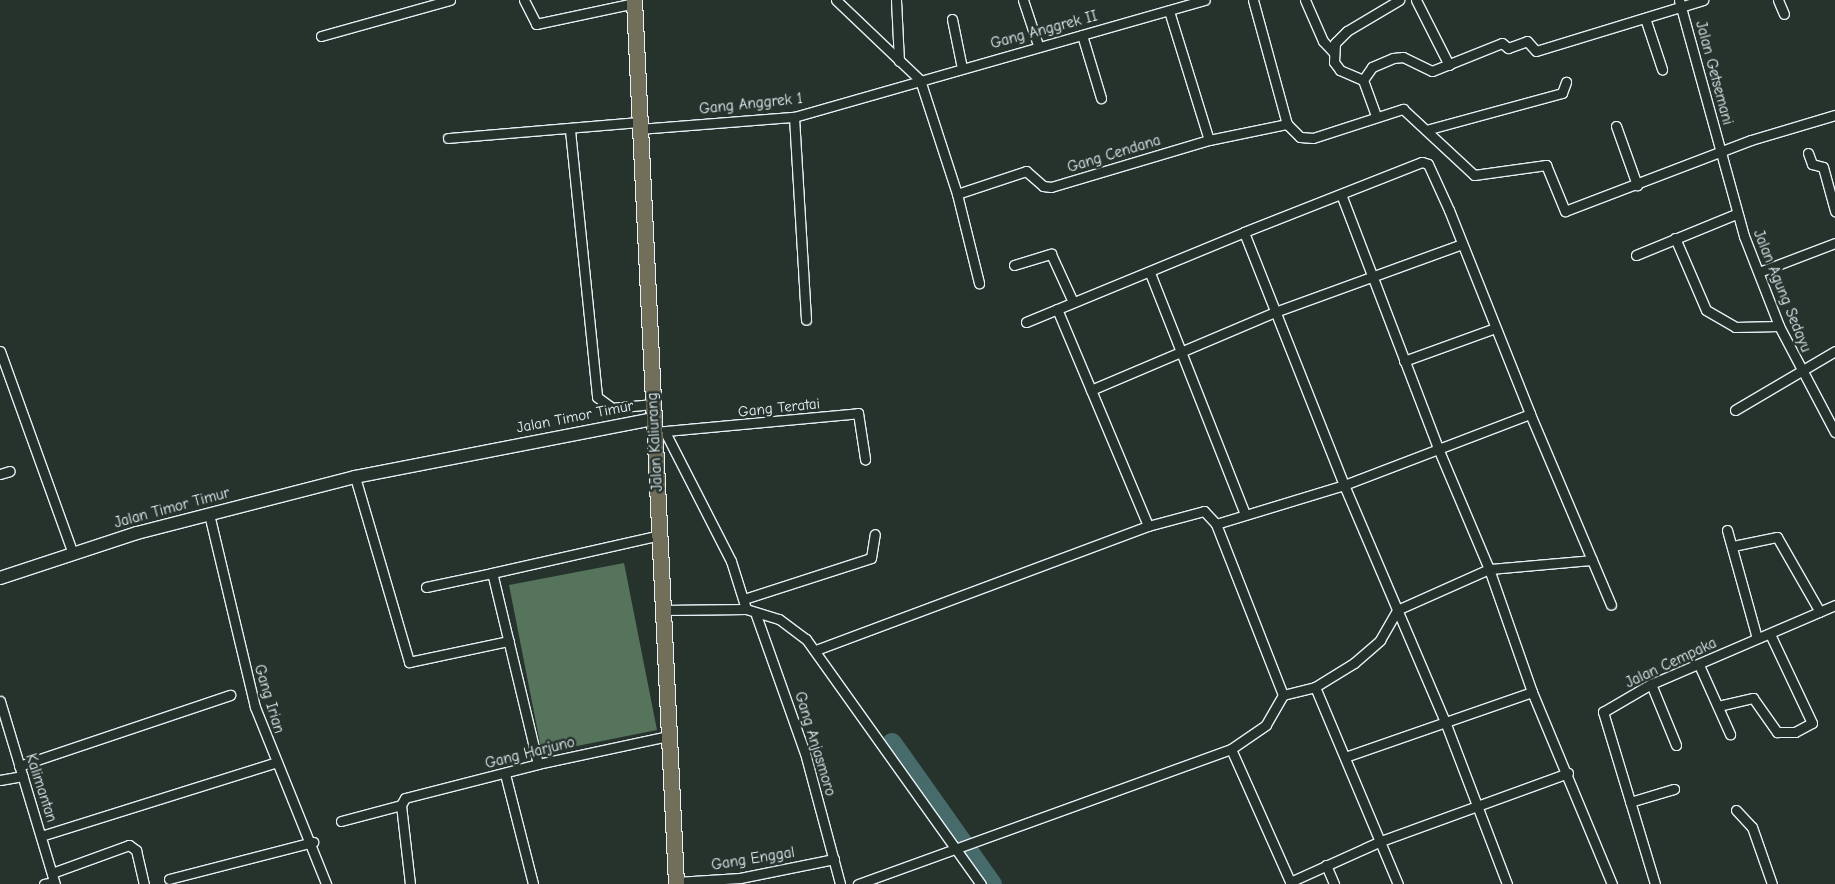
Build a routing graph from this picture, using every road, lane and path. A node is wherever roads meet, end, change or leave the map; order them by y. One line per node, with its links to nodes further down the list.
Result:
1 (450, 0): 21 (street)
2 (524, 0): 13 (street)
3 (836, 0): 24 (street)
4 (896, 0): 24 (street)
5 (1023, 0): 22 (street)
6 (1206, 0): 15 (street, Gang Anggrek II)
7 (1253, 0): 35 (street)
8 (1305, 0): 23 (street)
9 (1399, 0): 23 (street)
10 (1416, 0): 25 (street)
11 (1703, 0): 14 (street)
12 (1778, 0): 17 (street)
13 (634, 1): 36 (main road, Jalan Kaliurang)
14 (1681, 3): 19 (street); 42 (street, Jalan Getsemani)
15 (1180, 4): 16 (street, Gang Anggrek II)
16 (1168, 11): 20 (street, Gang Anggrek II); 41 (street)
17 (1784, 14)
18 (952, 19): 26 (street)
19 (1646, 21): 25 (street); 27 (street)
20 (1082, 35): 22 (street, Gang Anggrek II); 31 (street)
21 (321, 36)
22 (1038, 45): 26 (street, Gang Anggrek II)
23 (1334, 52): 29 (street)
24 (899, 60): 28 (street)
25 (1449, 65): 29 (street)
26 (962, 68): 28 (street, Gang Anggrek II)
27 (1662, 68)
28 (920, 80): 34 (street, Gang Anggrek 1); 45 (street)
29 (1363, 80): 33 (street)
30 (1566, 82): 39 (street)
31 (1101, 98)
32 (1835, 115): 42 (street)
33 (1376, 116): 35 (street); 39 (street)
34 (794, 117): 36 (street, Gang Anggrek 1); 62 (street)
35 (1286, 124): 41 (street, Gang Cendana)
36 (640, 125): 38 (street, Gang Anggrek 1); 75 (main road, Jalan Kaliurang)
37 (1616, 126): 44 (street)
38 (570, 130): 40 (street, Gang Anggrek 1); 75 (street)
39 (1426, 130): 44 (street)
40 (448, 138)
41 (1209, 140): 45 (street, Gang Cendana)
42 (1722, 153): 44 (street); 48 (street, Jalan Agung Sedayu)
43 (1808, 153): 47 (street)
44 (1637, 185)
45 (957, 194): 58 (street)
46 (1341, 194): 49 (street); 52 (street); 57 (street)
47 (1835, 211)
48 (1736, 214): 50 (street); 55 (street, Jalan Agung Sedayu)
49 (1244, 232): 56 (street); 61 (street)
50 (1675, 238): 53 (street); 64 (street)
51 (1835, 243): 55 (street)
52 (1462, 244): 57 (street); 65 (street)
53 (1636, 255)
54 (1014, 265): 59 (street)
55 (1759, 272): 64 (street, Jalan Agung Sedayu)
56 (1150, 273): 59 (street); 68 (street)
57 (1371, 276): 61 (street); 69 (street)
58 (978, 282)
59 (1072, 302): 60 (street)
60 (1057, 309): 63 (street); 72 (street)
61 (1275, 312): 68 (street); 82 (street)
62 (806, 320)
63 (1026, 322)
64 (1779, 326): 71 (street, Jalan Agung Sedayu)
65 (1495, 328): 69 (street); 74 (street)
66 (0, 351): 70 (street)
67 (1835, 351): 71 (street)
68 (1184, 353): 72 (street); 84 (street)
69 (1404, 362): 77 (street)
70 (3, 368): 91 (street)
71 (1801, 372): 73 (street); 76 (street, Jalan Agung Sedayu)
72 (1091, 390): 86 (street)
73 (1735, 410)
74 (1530, 414): 77 (street); 92 (street)
75 (657, 422): 78 (street, Gang Teratai); 81 (street, Jalan Timor Timur); 89 (main road, Jalan Kaliurang); 97 (street)
76 (1835, 432)
77 (1437, 446): 82 (street); 93 (street)
78 (865, 459)
79 (10, 471): 80 (street)
80 (0, 474)
81 (356, 477): 83 (street, Jalan Timor Timur); 106 (street)
82 (1344, 485): 84 (street); 101 (street)
83 (209, 514): 91 (street, Jalan Timor Timur); 122 (street, Gang Irian)
84 (1245, 514): 85 (street)
85 (1216, 524): 86 (street); 113 (street)
86 (1148, 526): 107 (street)
87 (1727, 530): 90 (street)
88 (875, 534): 97 (street)
89 (660, 535): 94 (street); 100 (main road, Jalan Kaliurang)
90 (1733, 546): 102 (street); 105 (street)
91 (73, 554): 95 (street, Jalan Timor Timur)
92 (1592, 560): 93 (street); 98 (street)
93 (1489, 569): 101 (street); 111 (street)
94 (492, 573): 96 (street); 106 (street)
95 (0, 578)
96 (426, 587)
97 (745, 604): 100 (street); 103 (street)
98 (1612, 605)
99 (1835, 606): 102 (street, Jalan Cempaka)
100 (663, 610): 118 (main road, Jalan Kaliurang)
101 (1397, 610): 110 (street); 116 (street)
102 (1820, 612): 104 (street, Jalan Cempaka)
103 (756, 615): 107 (street); 139 (street, Gang Anjasmoro)
104 (1770, 634): 105 (street, Jalan Cempaka); 115 (street)
105 (1757, 638): 108 (street, Jalan Cempaka)
106 (509, 641): 123 (street)
107 (816, 650): 138 (street)
108 (1700, 665): 109 (street, Jalan Cempaka); 115 (street)
109 (1651, 684): 119 (street); 130 (street, Jalan Cempaka)
110 (1315, 687): 113 (street); 121 (street)
111 (1532, 692): 116 (street); 125 (street)
112 (230, 695): 124 (street)
113 (1283, 695): 120 (street)
114 (0, 701): 124 (street, Kalimantan)
115 (1718, 706): 117 (street)
116 (1444, 719): 121 (street); 132 (street)
117 (1730, 734)
118 (669, 736): 123 (street, Gang Harjuno); 143 (main road, Jalan Kaliurang)
119 (1676, 745)
120 (1230, 749): 138 (street); 144 (street)
121 (1346, 756): 136 (street)
122 (278, 762): 135 (street); 137 (street, Gang Irian)
123 (538, 764): 126 (street, Gang Harjuno)
124 (19, 766): 127 (street, Kalimantan)
125 (1568, 773): 132 (street); 156 (street)
126 (505, 774): 131 (street, Gang Harjuno); 149 (street)
127 (23, 776): 128 (street); 135 (street, Kalimantan)
128 (0, 780)
129 (1674, 788): 130 (street)
130 (1630, 802): 157 (street, Jalan Cempaka)
131 (401, 804): 134 (street, Gang Harjuno); 148 (street)
132 (1478, 807): 136 (street); 155 (street)
133 (1736, 810): 158 (street)
134 (341, 821)
135 (41, 836): 142 (street, Kalimantan)
136 (1381, 841): 140 (street); 154 (street)
137 (313, 842): 141 (street); 147 (street, Gang Irian)
138 (958, 848): 151 (street); 152 (street)
139 (834, 859): 143 (street, Gang Enggal); 150 (street, Gang Anjasmoro)
140 (1326, 865): 144 (street); 153 (street)
141 (169, 879)
142 (54, 880): 145 (street); 146 (street)
143 (676, 883)
144 (1290, 883)
145 (44, 884)
146 (144, 884)
147 (326, 884)
148 (410, 884)
149 (533, 884)
150 (840, 884)
151 (858, 884)
152 (981, 884)
153 (1334, 884)
154 (1398, 884)
155 (1507, 884)
156 (1612, 884)
157 (1656, 884)
158 (1772, 884)

